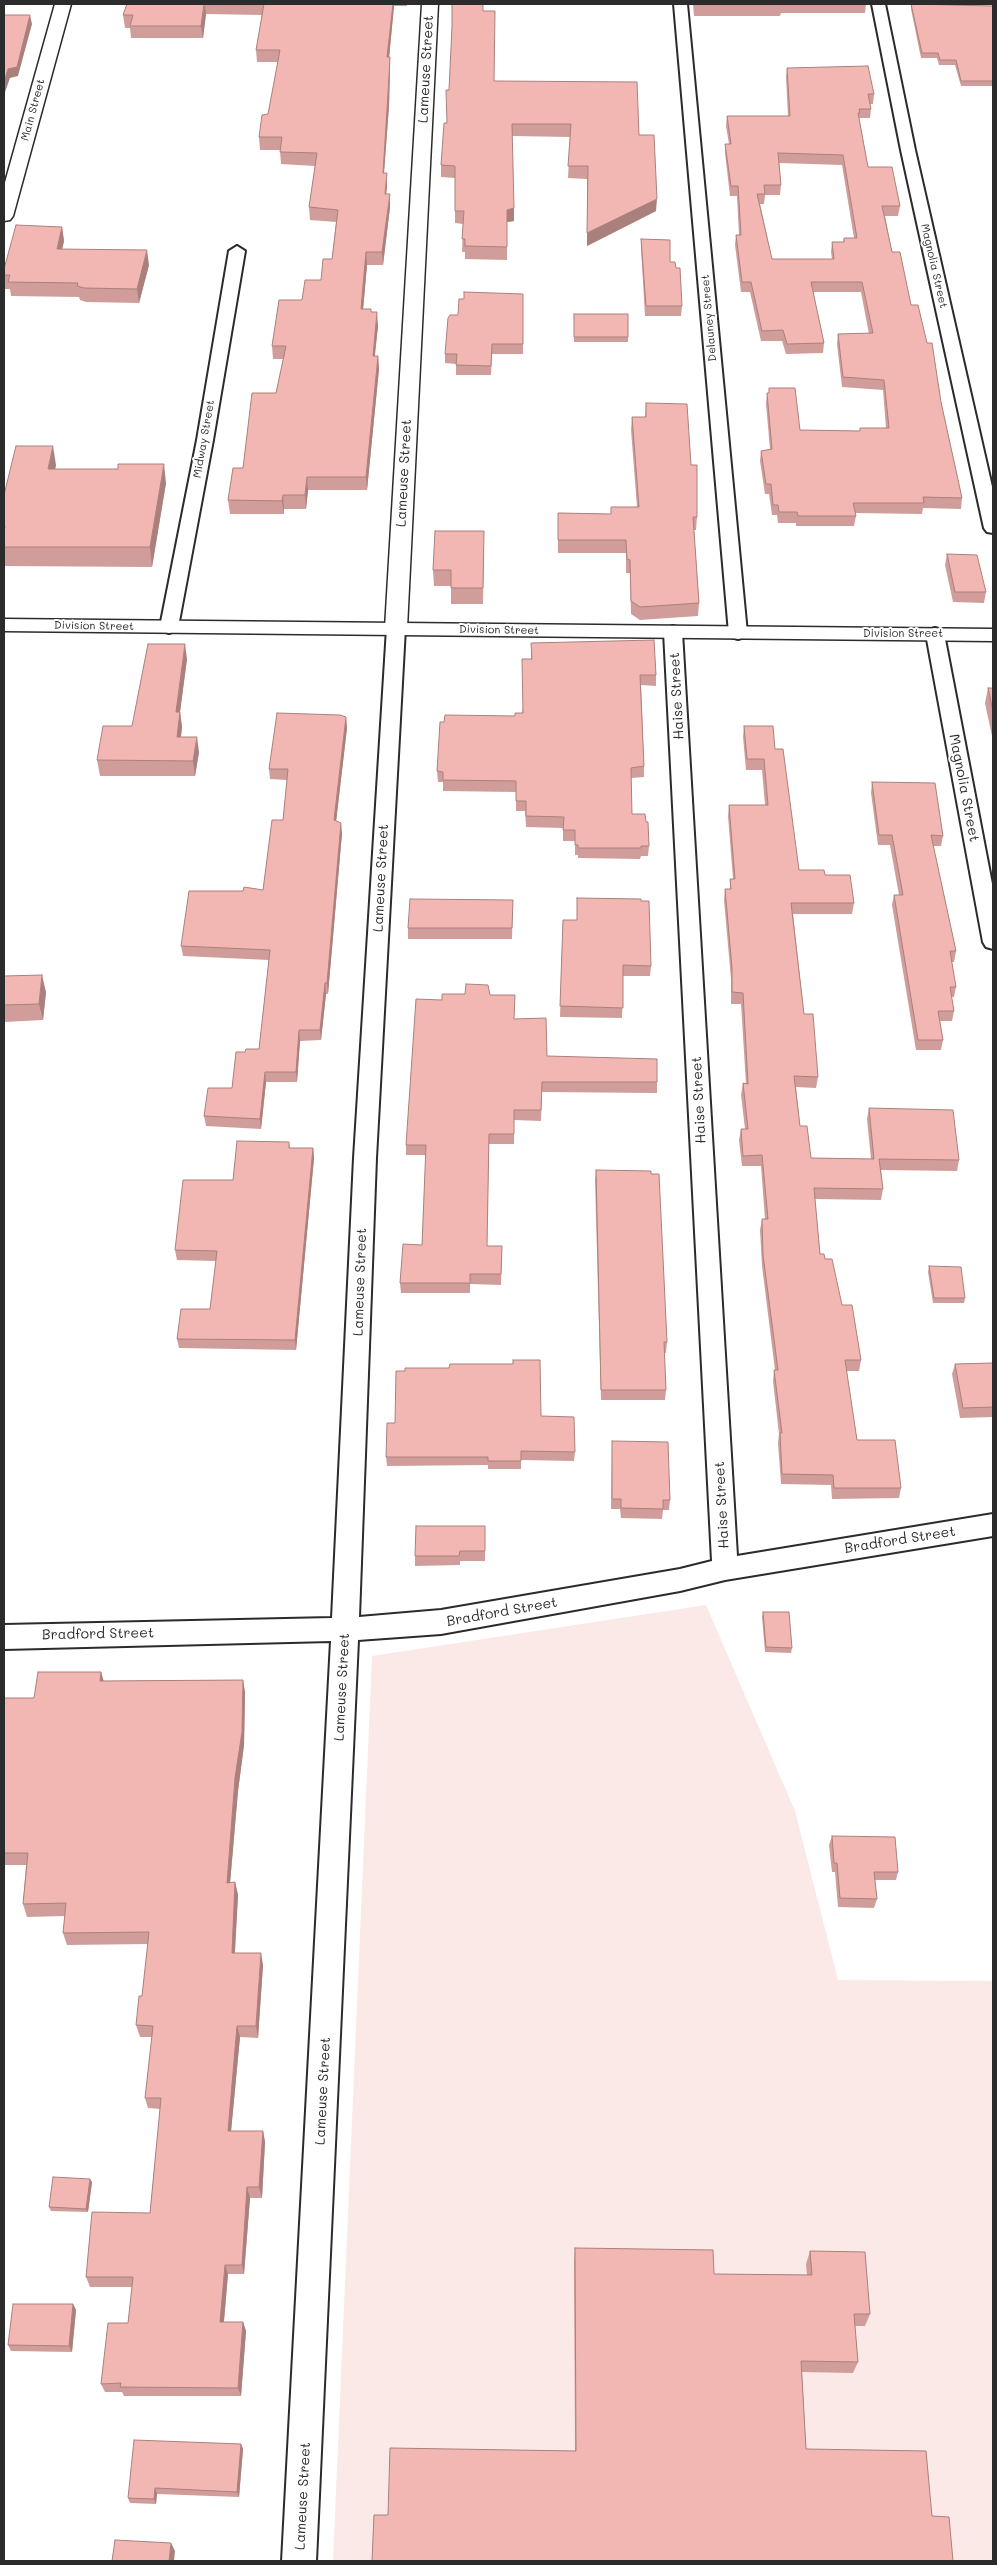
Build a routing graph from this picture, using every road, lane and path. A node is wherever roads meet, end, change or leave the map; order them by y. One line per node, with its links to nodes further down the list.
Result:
1 (63, 4): 5 (street, Main Street)
2 (430, 4): 10 (street, Lameuse Street)
3 (680, 4): 12 (street, Delauney Street)
4 (878, 4): 7 (street, Magnolia Street)
5 (4, 216)
6 (238, 251): 9 (street, Midway Street)
7 (993, 528)
8 (4, 626): 9 (street, Division Street)
9 (168, 627): 10 (street, Division Street)
10 (396, 628): 11 (street, Division Street); 18 (street, Lameuse Street)
11 (673, 632): 12 (street, Division Street); 17 (street, Haise Street)
12 (738, 633): 13 (street, Division Street)
13 (935, 634): 14 (street, Division Street); 15 (street, Magnolia Street)
14 (993, 635)
15 (993, 942)
16 (993, 1525): 17 (street, Bradford Street)
17 (725, 1569): 18 (street, Bradford Street)
18 (345, 1628): 19 (street, Bradford Street); 20 (street, Lameuse Street)
19 (4, 1637)
20 (300, 2561)

